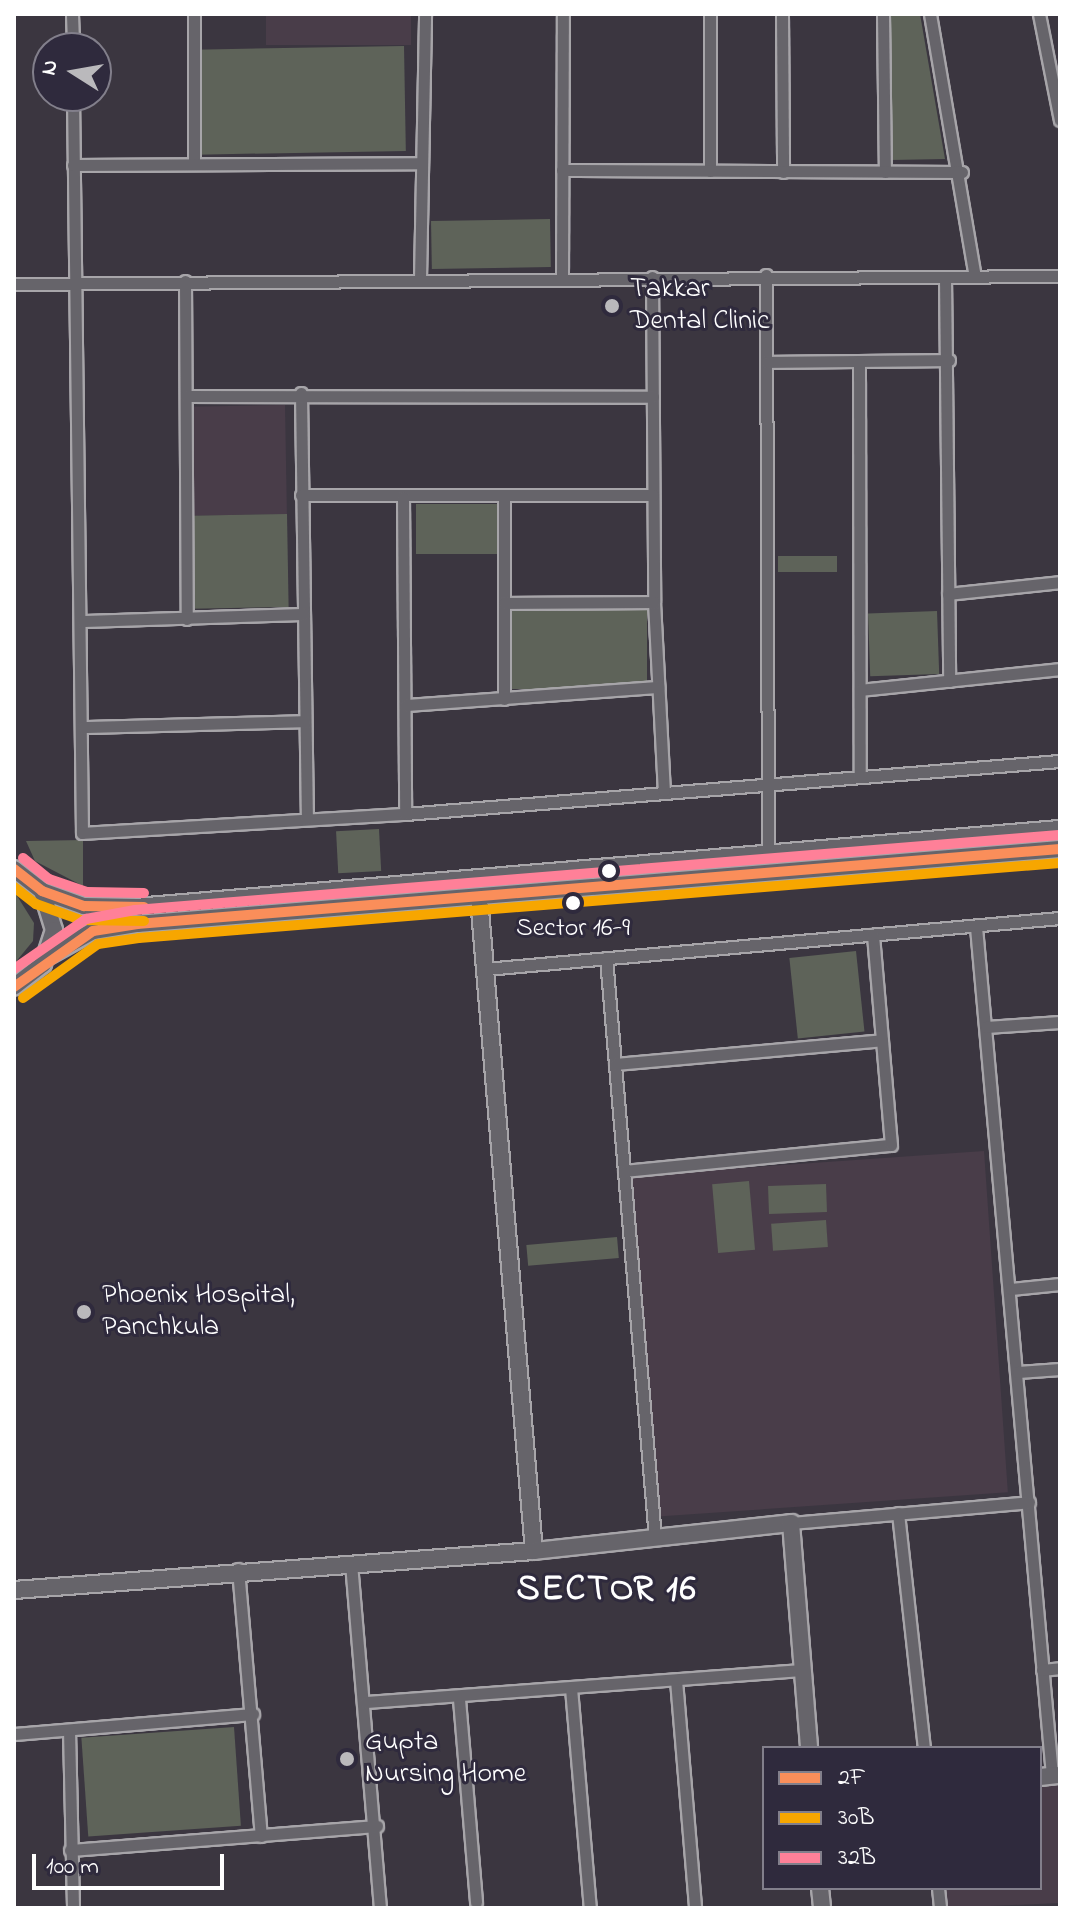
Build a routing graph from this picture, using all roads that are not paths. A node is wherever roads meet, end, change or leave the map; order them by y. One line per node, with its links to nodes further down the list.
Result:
1 (194, 14): 11 (street)
2 (425, 14): 12 (street)
3 (563, 14): 14 (street)
4 (710, 14): 15 (street)
5 (782, 14): 16 (street)
6 (883, 14): 17 (street)
7 (930, 14): 18 (street)
8 (1039, 14): 10 (street)
9 (73, 112): 13 (street)
10 (1060, 120)
11 (194, 161): 12 (street); 13 (street)
12 (419, 163): 25 (street)
13 (73, 165): 27 (street)
14 (562, 170): 15 (street); 22 (street)
15 (710, 171): 16 (street)
16 (783, 172): 17 (street)
17 (885, 172): 18 (street)
18 (962, 172): 20 (street)
19 (766, 275): 23 (street); 24 (street); 30 (street)
20 (975, 276): 21 (street); 24 (street)
21 (1060, 276)
22 (562, 277): 23 (street); 25 (street)
23 (652, 277): 34 (street)
24 (945, 277): 29 (street)
25 (420, 279): 26 (street)
26 (185, 281): 27 (street); 33 (street)
27 (79, 282): 28 (street); 45 (street)
28 (14, 284)
29 (949, 360): 31 (street); 40 (street)
30 (767, 362): 31 (street); 56 (street)
31 (859, 362): 49 (street)
32 (301, 393): 33 (street); 34 (street); 35 (street)
33 (186, 396): 44 (street)
34 (653, 397): 36 (street)
35 (301, 495): 38 (street); 43 (street)
36 (653, 495): 37 (street); 41 (street)
37 (504, 496): 38 (street); 42 (street)
38 (403, 497): 51 (street)
39 (1060, 582): 40 (street)
40 (948, 594): 47 (street)
41 (654, 602): 42 (street); 48 (street)
42 (504, 603): 50 (street)
43 (304, 614): 44 (street); 52 (street)
44 (187, 619): 45 (street)
45 (82, 621): 53 (street)
46 (1060, 669): 47 (street)
47 (949, 681): 49 (street)
48 (658, 687): 50 (street); 57 (street)
49 (860, 690): 55 (street)
50 (504, 699): 51 (street)
51 (405, 705): 58 (street)
52 (305, 721): 53 (street); 59 (street)
53 (83, 727): 59 (street)
54 (1060, 761): 55 (street)
55 (860, 776): 56 (street)
56 (768, 784): 57 (street); 62 (street)
57 (664, 791): 58 (street)
58 (405, 814): 59 (street)
59 (307, 819)
60 (1060, 829): 62 (street)
61 (1060, 849): 65 (street)
62 (768, 855): 64 (street)
63 (14, 868): 64 (street)
64 (42, 891): 69 (street)
65 (479, 898): 69 (street); 71 (street)
66 (1060, 918): 67 (street)
67 (976, 927): 68 (street); 74 (street)
68 (873, 935): 70 (street); 75 (street)
69 (48, 956): 72 (street)
70 (606, 958): 71 (street); 76 (street)
71 (485, 969): 86 (street)
72 (15, 990)
73 (1060, 1022): 74 (street)
74 (986, 1027): 79 (street)
75 (882, 1040): 76 (street); 77 (street)
76 (615, 1064): 77 (street)
77 (624, 1171): 85 (street)
78 (1060, 1284): 79 (street)
79 (1011, 1289): 81 (street)
80 (1060, 1369): 81 (street)
81 (1018, 1372): 82 (street)
82 (1029, 1502): 83 (street); 92 (street)
83 (898, 1513): 84 (street); 101 (street)
84 (791, 1523): 85 (street); 91 (street)
85 (655, 1538): 86 (street)
86 (534, 1551): 87 (street)
87 (351, 1563): 88 (street); 96 (street)
88 (238, 1569): 89 (street); 97 (street)
89 (14, 1590)
90 (1060, 1668): 92 (street)
91 (803, 1670): 93 (street); 100 (street)
92 (1042, 1670): 102 (street)
93 (676, 1680): 94 (street); 110 (street)
94 (571, 1688): 95 (street); 109 (street)
95 (459, 1699): 96 (street); 106 (street)
96 (365, 1702): 103 (street)
97 (253, 1714): 98 (street); 104 (street)
98 (69, 1730): 99 (street); 105 (street)
99 (14, 1734)
100 (809, 1746)
101 (924, 1746)
102 (1051, 1776)
103 (377, 1826): 104 (street); 108 (street)
104 (261, 1836): 105 (street)
105 (70, 1850): 107 (street)
106 (476, 1902)
107 (73, 1908)
108 (380, 1908)
109 (590, 1908)
110 (695, 1908)

